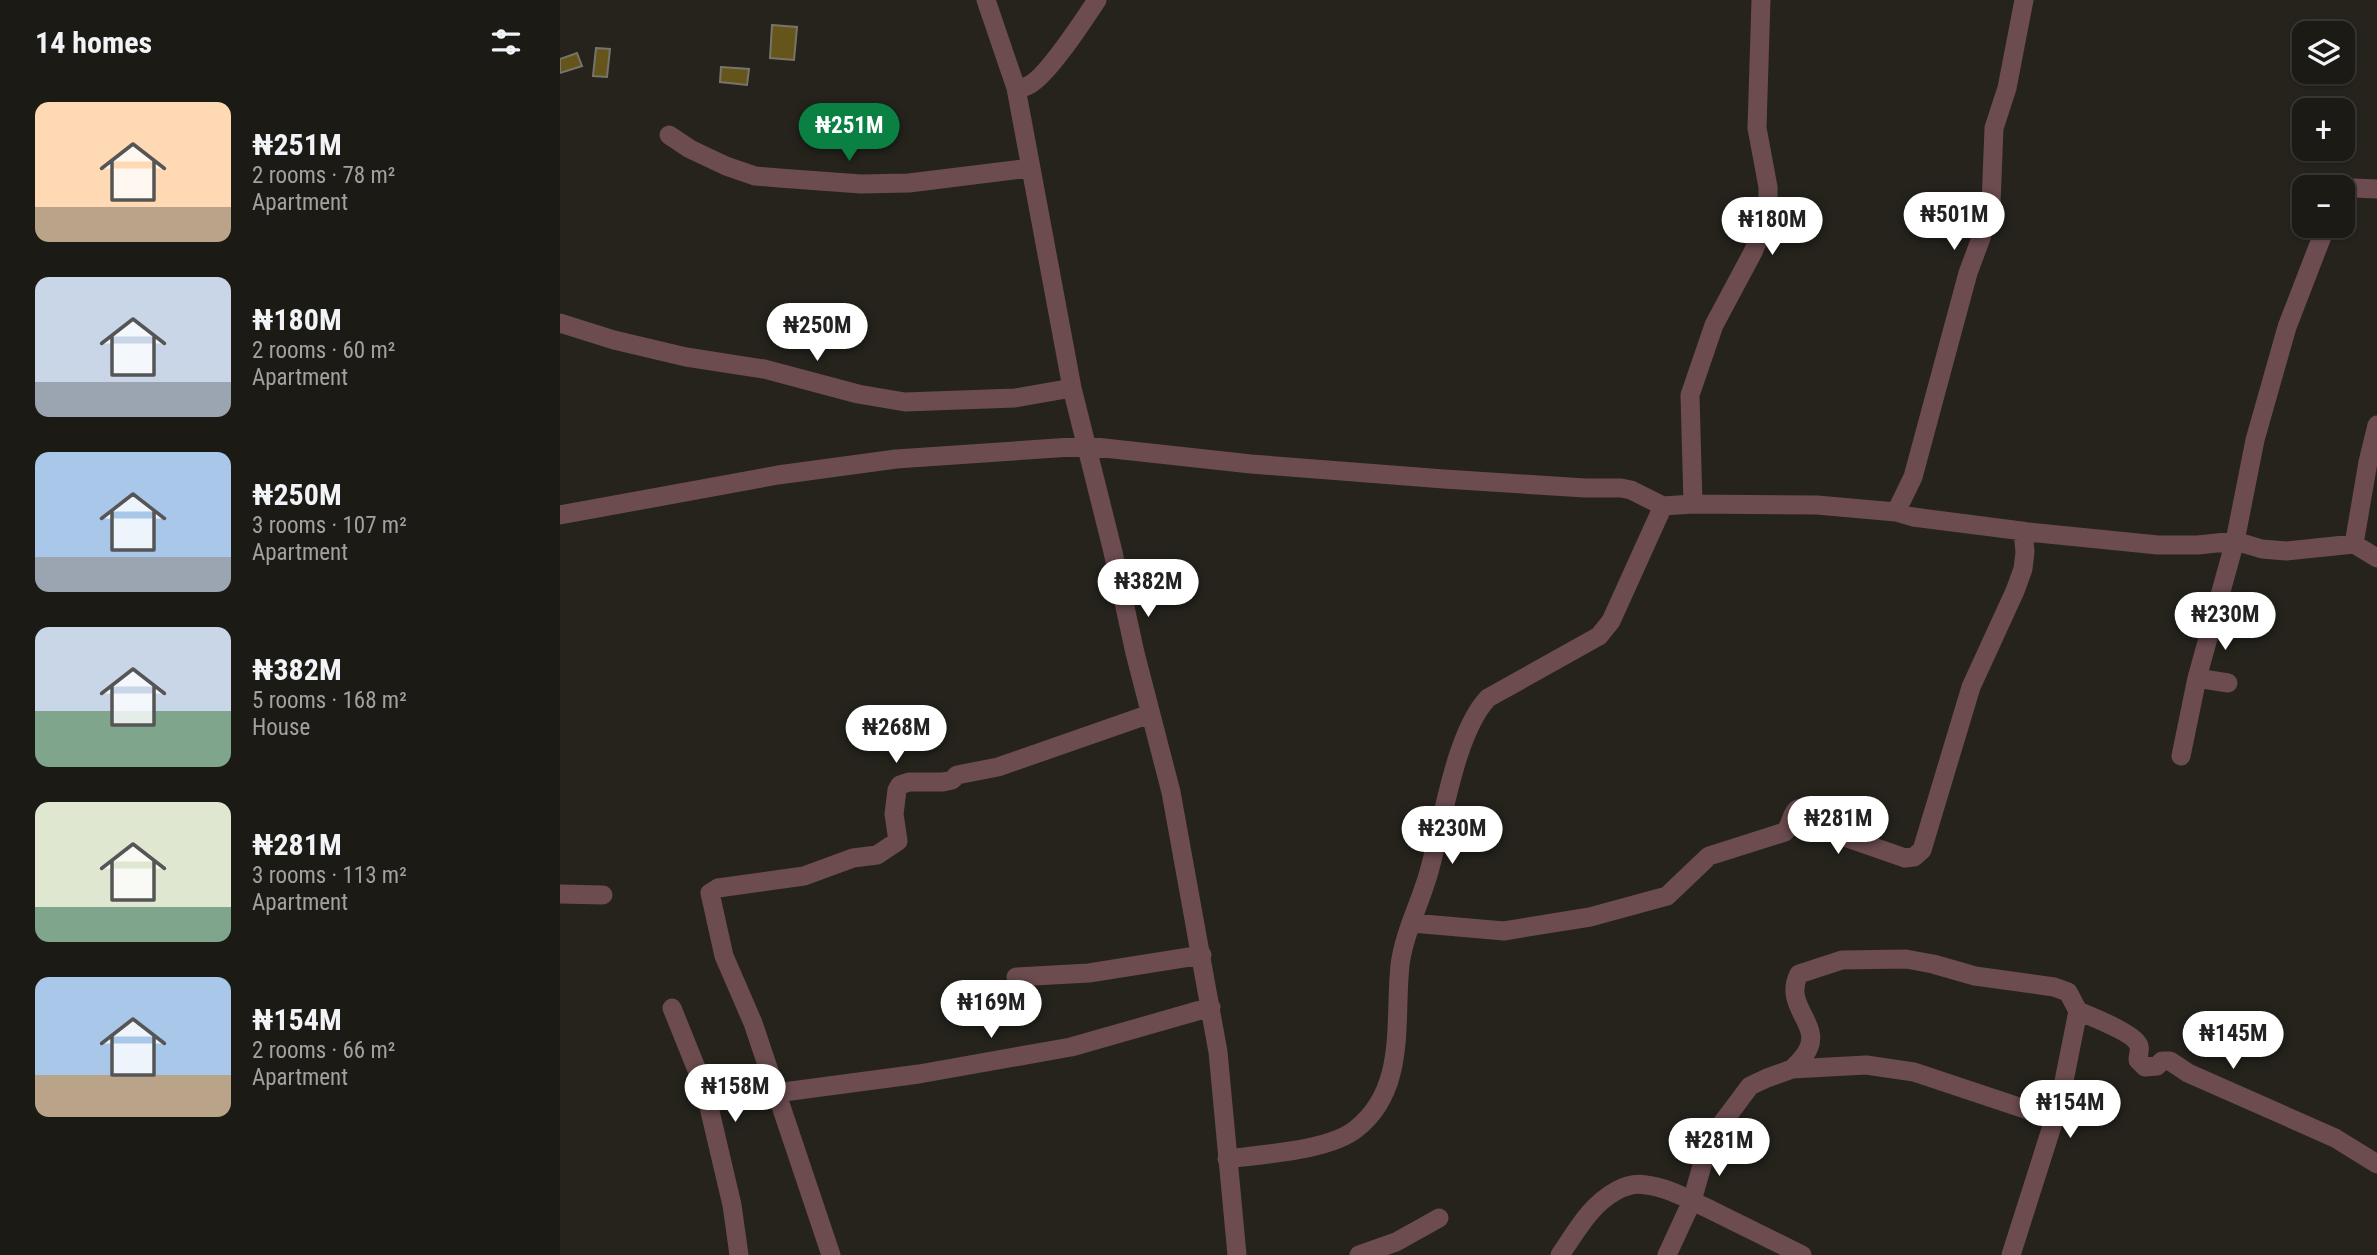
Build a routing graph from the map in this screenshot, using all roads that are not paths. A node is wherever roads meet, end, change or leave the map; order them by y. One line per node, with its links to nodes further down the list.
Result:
1 (986, 0): 5 (street)
2 (1097, 0): 5 (street)
3 (1761, 0): 15 (street)
4 (2020, 1): 17 (street)
5 (1016, 88): 7 (street)
6 (669, 135): 7 (street)
7 (1030, 168): 12 (street)
8 (2355, 188): 9 (street)
9 (2377, 189)
10 (2321, 238): 20 (street)
11 (560, 323): 12 (street)
12 (1072, 388): 14 (street)
13 (2377, 425): 21 (street)
14 (1086, 446): 16 (street); 18 (street); 25 (street)
15 (1693, 503): 16 (street); 17 (street)
16 (1663, 506): 29 (street)
17 (1896, 512): 19 (street)
18 (560, 515)
19 (2022, 531): 20 (street); 29 (street)
20 (2235, 541): 21 (street); 23 (street)
21 (2354, 544): 22 (street)
22 (2377, 558)
23 (2197, 678): 24 (street); 26 (street)
24 (2228, 683)
25 (1150, 714): 30 (street); 36 (street)
26 (2181, 756)
27 (560, 894): 28 (street)
28 (603, 895)
29 (1412, 923): 38 (street)
30 (1202, 955): 31 (street); 32 (street)
31 (1016, 978)
32 (1211, 1007): 36 (street); 38 (street)
33 (672, 1008): 42 (street)
34 (2078, 1011): 35 (street); 37 (street); 39 (street)
35 (1792, 1069): 37 (street); 40 (street)
36 (776, 1093): 43 (street)
37 (2055, 1119): 49 (street)
38 (1227, 1159): 44 (street)
39 (2377, 1164)
40 (1692, 1201): 46 (street); 47 (street); 48 (street)
41 (1439, 1218): 45 (street)
42 (739, 1255)
43 (831, 1255)
44 (1237, 1255)
45 (1359, 1255)
46 (1560, 1255)
47 (1667, 1255)
48 (1802, 1255)
49 (2011, 1255)

